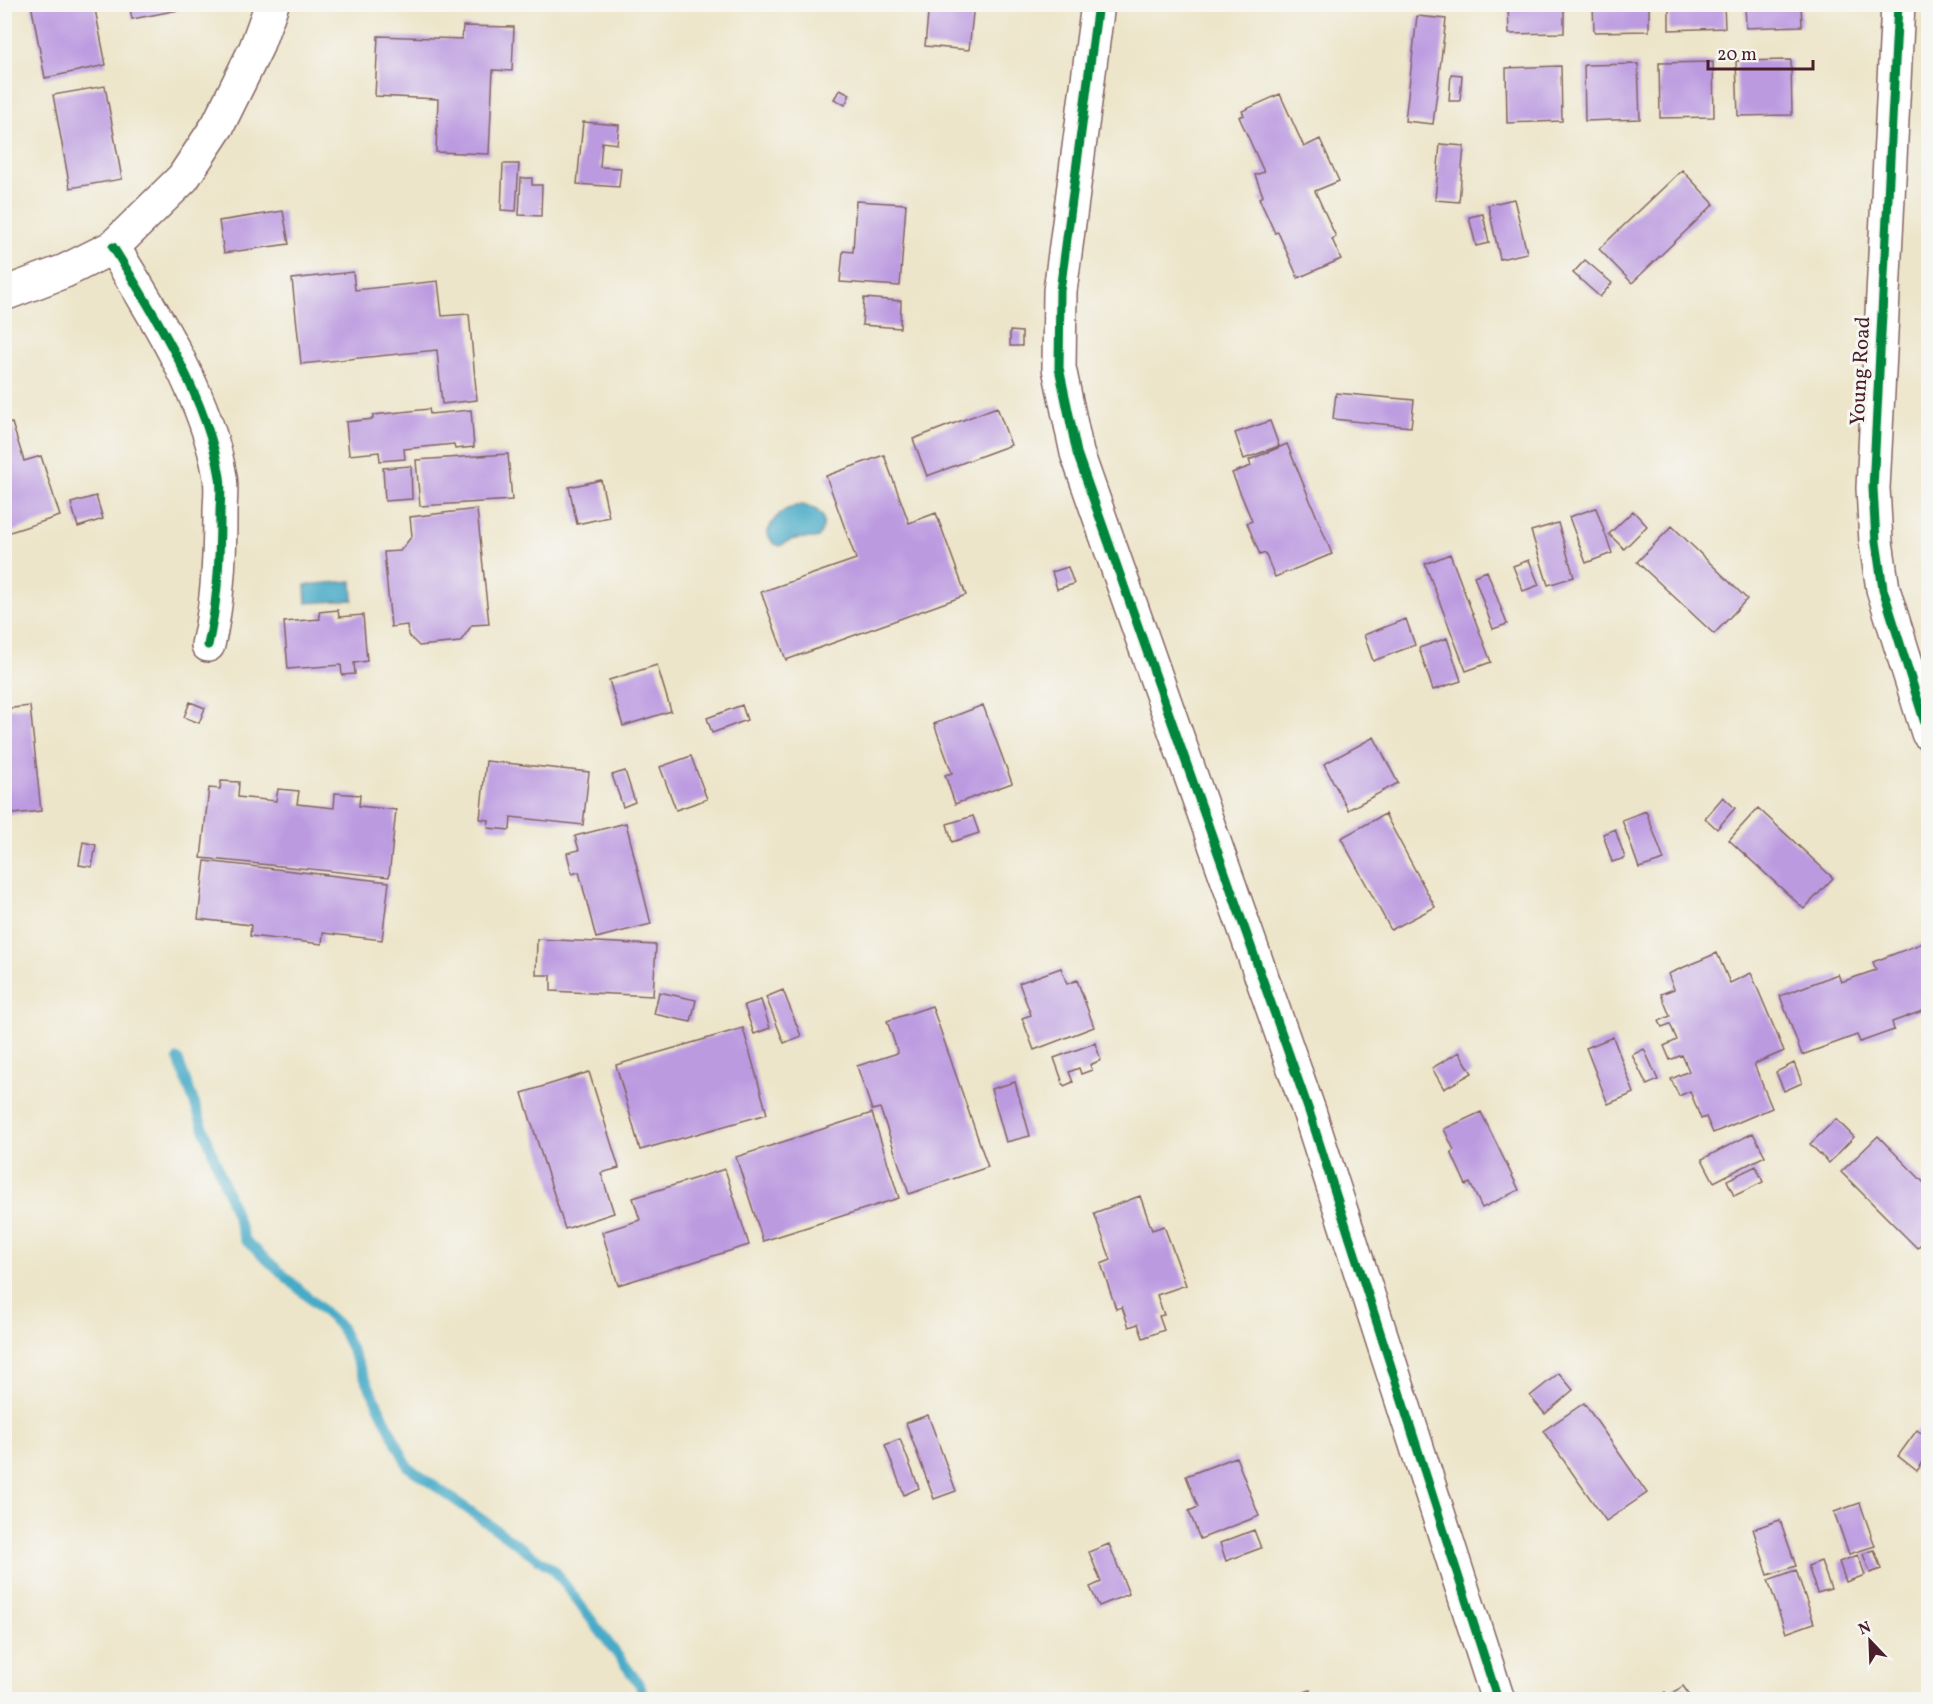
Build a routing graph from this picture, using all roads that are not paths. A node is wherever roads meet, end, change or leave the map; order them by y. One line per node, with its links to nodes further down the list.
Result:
1 (272, 4): 4 (street)
2 (1098, 4): 8 (street)
3 (1898, 4): 7 (street, Young Road)
4 (113, 247): 5 (street); 6 (street)
5 (4, 294)
6 (208, 645)
7 (1929, 733)
8 (1498, 1700)

